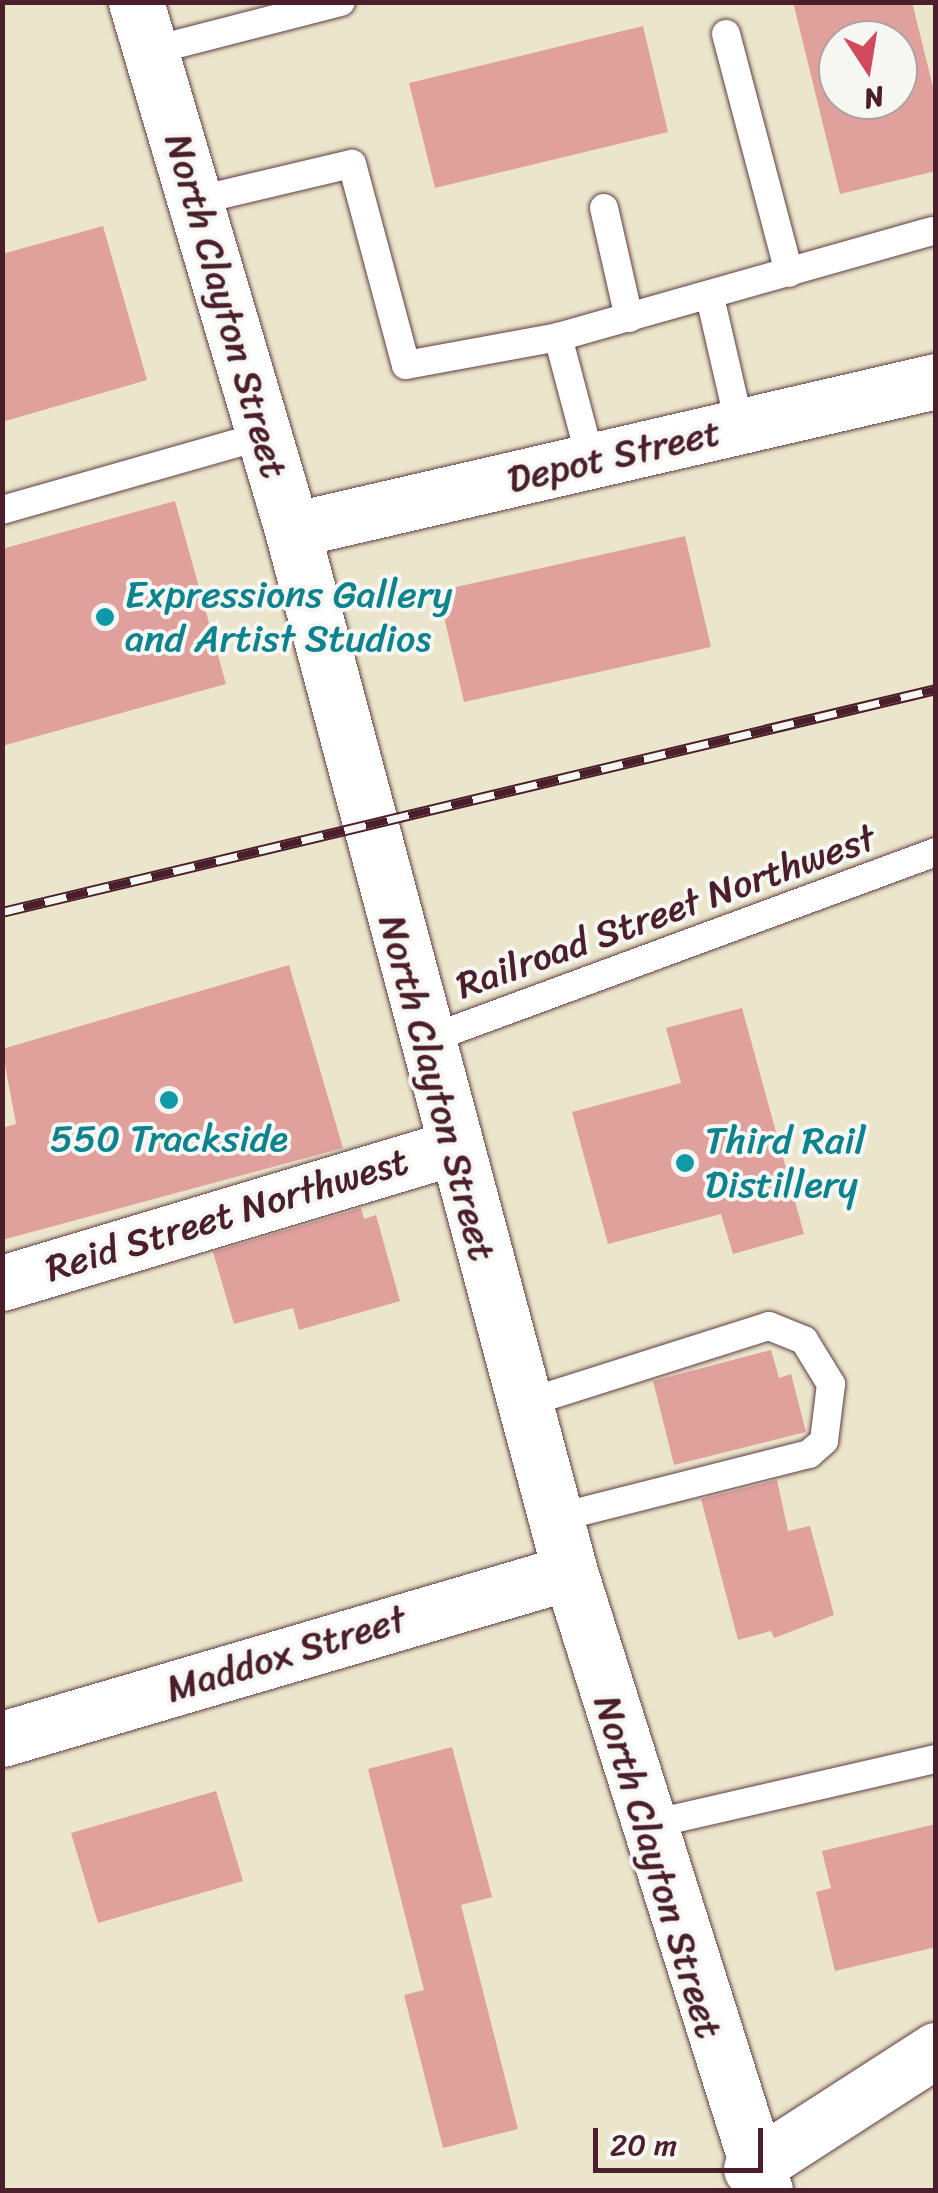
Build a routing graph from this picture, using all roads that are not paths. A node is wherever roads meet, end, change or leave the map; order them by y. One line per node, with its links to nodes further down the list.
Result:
1 (342, 2): 2 (lane)
2 (312, 6): 3 (lane)
3 (143, 26): 5 (street, North Clayton Street)
4 (726, 34): 8 (lane)
5 (195, 201): 11 (lane); 14 (street, North Clayton Street)
6 (604, 208): 10 (lane)
7 (934, 236): 8 (lane)
8 (788, 274): 9 (lane)
9 (710, 297): 10 (lane); 13 (lane)
10 (630, 318): 11 (lane)
11 (558, 337): 15 (lane)
12 (936, 381): 13 (street, Depot Street)
13 (740, 426): 15 (street, Depot Street)
14 (266, 436): 16 (lane); 17 (street, North Clayton Street)
15 (591, 461): 17 (street, Depot Street)
16 (2, 510)
17 (292, 530): 19 (street, North Clayton Street)
18 (936, 852): 19 (lane, Railroad Street Northwest)
19 (422, 1042): 20 (street, North Clayton Street)
20 (451, 1148): 21 (street, Reid Street Northwest); 22 (street, North Clayton Street)
21 (2, 1283)
22 (523, 1404): 23 (street, North Clayton Street); 23 (lane)
23 (556, 1518): 24 (street, North Clayton Street)
24 (570, 1572): 25 (street, Maddox Street); 27 (street, North Clayton Street)
25 (2, 1739)
26 (936, 1759): 27 (lane)
27 (643, 1826): 29 (street, North Clayton Street)
28 (936, 2050): 29 (street)
29 (755, 2183)

